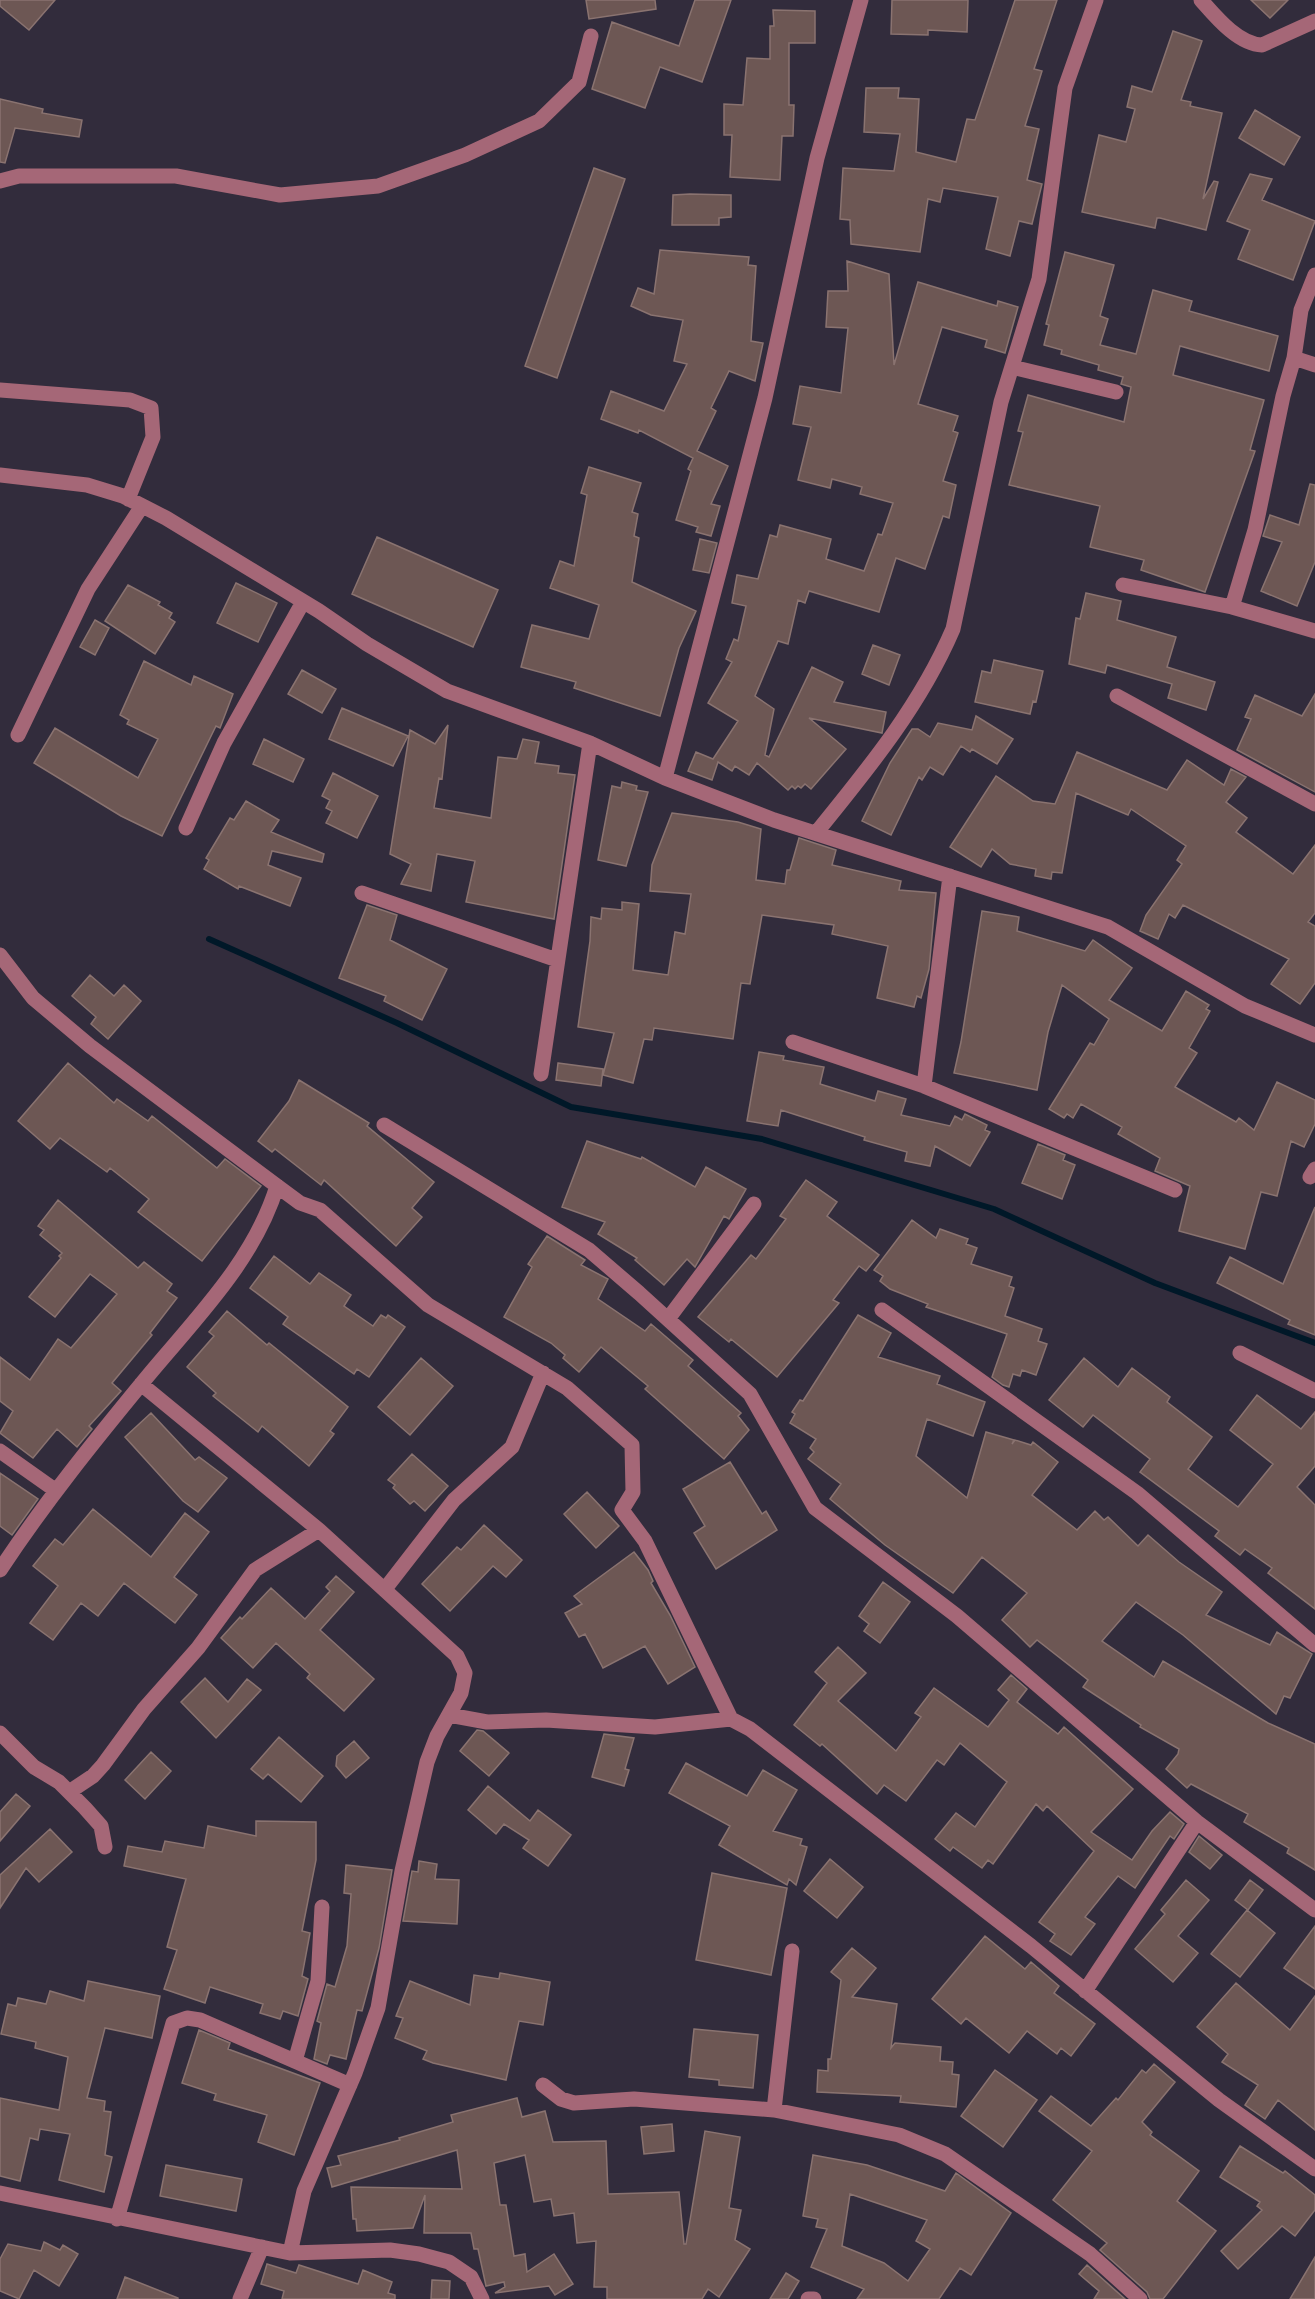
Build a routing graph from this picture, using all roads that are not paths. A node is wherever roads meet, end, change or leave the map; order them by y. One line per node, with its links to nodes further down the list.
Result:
1 (861, 0): 22 (street)
2 (1096, 0): 10 (street)
3 (1202, 0): 4 (street)
4 (1315, 21)
5 (591, 36): 6 (street)
6 (0, 181)
7 (1315, 275): 8 (street)
8 (1294, 358): 9 (street); 17 (street)
9 (1315, 364)
10 (1012, 367): 12 (street); 25 (street)
11 (0, 390): 14 (street)
12 (1116, 392)
13 (0, 475): 14 (street)
14 (135, 503): 16 (street); 20 (street)
15 (1123, 585): 17 (street)
16 (303, 602): 21 (street); 24 (street)
17 (1232, 607): 18 (street)
18 (1315, 631)
19 (1117, 696): 23 (street)
20 (18, 735)
21 (590, 743): 22 (street); 29 (street)
22 (665, 778): 25 (street)
23 (1315, 804)
24 (186, 828)
25 (816, 833): 26 (street)
26 (950, 876): 30 (street); 33 (street)
27 (362, 893): 29 (street)
28 (0, 955): 35 (street)
29 (557, 960): 32 (street)
30 (1314, 1032)
31 (793, 1042): 33 (street)
32 (541, 1074)
33 (924, 1086): 36 (street)
34 (384, 1125): 39 (street)
35 (276, 1186): 41 (street); 42 (street)
36 (1175, 1190)
37 (754, 1204): 39 (street)
38 (882, 1310): 49 (street)
39 (668, 1319): 54 (street)
40 (1240, 1353): 43 (street)
41 (543, 1373): 48 (street); 51 (street)
42 (141, 1384): 45 (street); 46 (street)
43 (1315, 1391)
44 (0, 1451): 45 (street)
45 (55, 1490): 47 (street)
46 (319, 1530): 48 (street); 53 (street)
47 (0, 1570)
48 (385, 1589): 50 (street)
49 (1315, 1645)
50 (449, 1715): 51 (street); 61 (street)
51 (731, 1719): 59 (street)
52 (0, 1733): 53 (street)
53 (69, 1792): 55 (street)
54 (1197, 1822): 57 (street); 59 (street)
55 (105, 1847)
56 (322, 1907): 60 (street)
57 (1315, 1910)
58 (792, 1951): 63 (street)
59 (1085, 1991): 64 (street)
60 (296, 2061): 61 (street); 66 (street)
61 (350, 2085): 68 (street)
62 (543, 2085): 63 (street)
63 (774, 2110): 73 (street)
64 (1315, 2169)
65 (0, 2193): 66 (street)
66 (117, 2219): 67 (street)
67 (262, 2247): 68 (street); 69 (street)
68 (290, 2253): 70 (street)
69 (240, 2299)
70 (482, 2299)
71 (808, 2299): 72 (street)
72 (814, 2299)
73 (1140, 2299)

